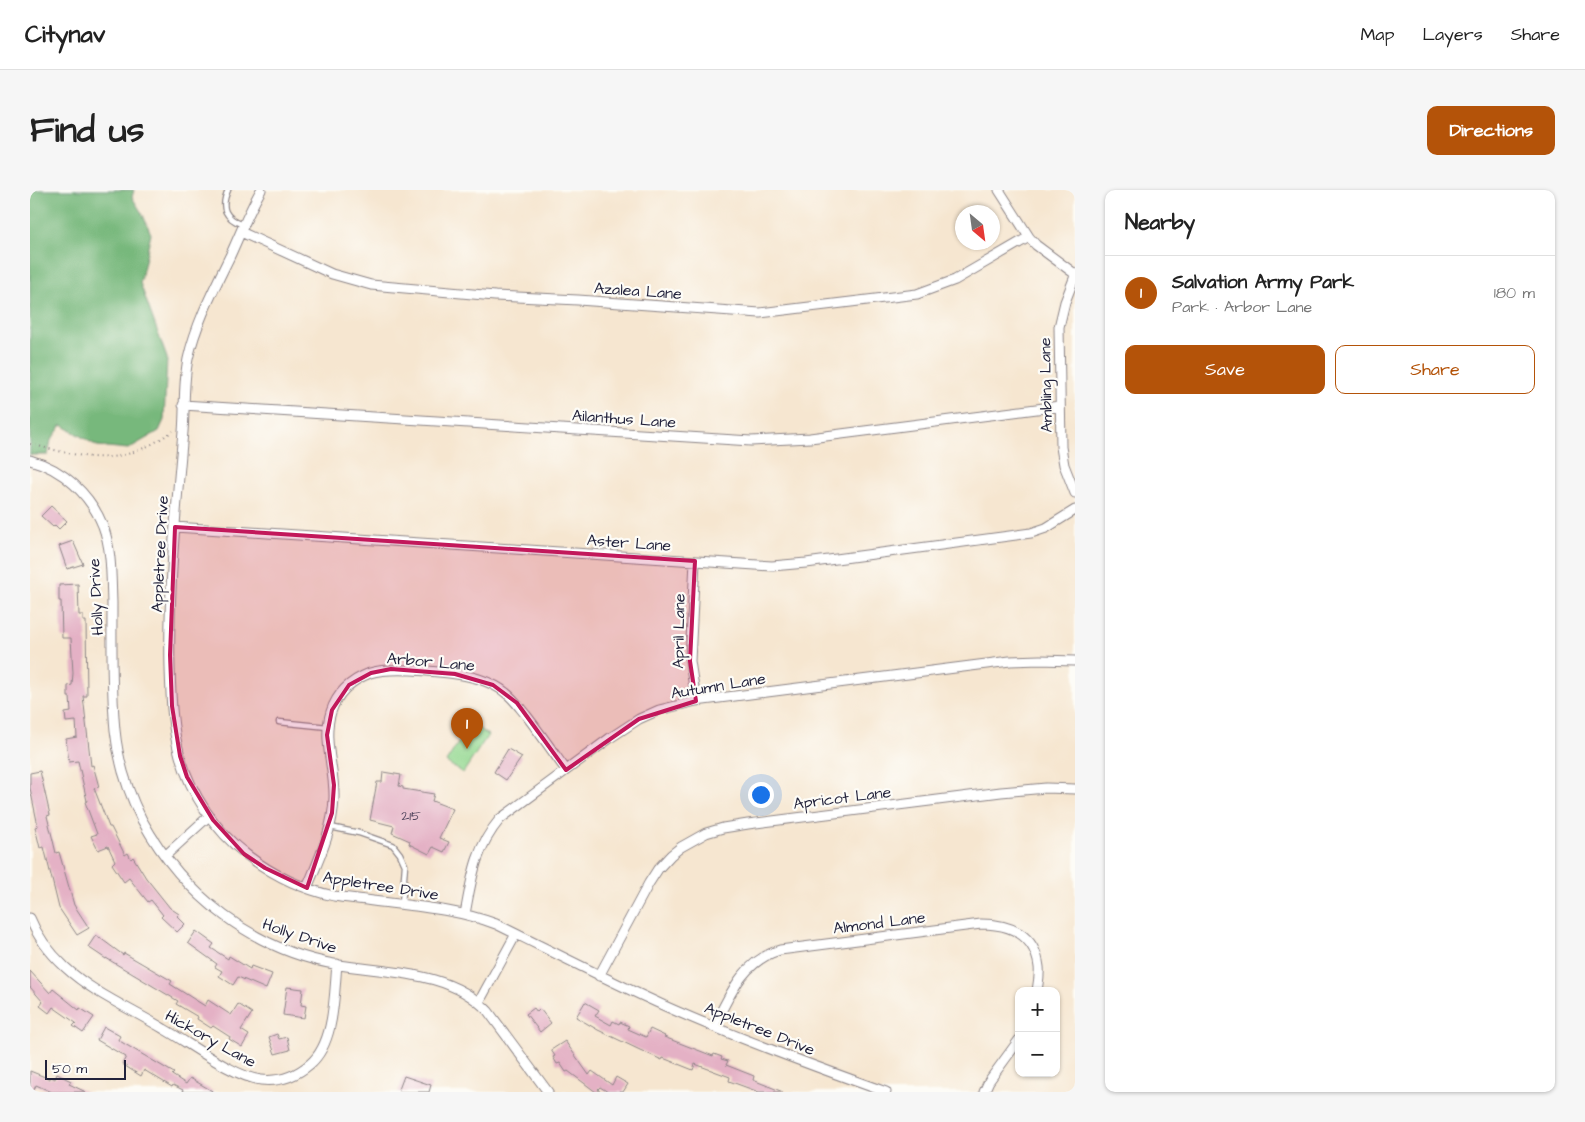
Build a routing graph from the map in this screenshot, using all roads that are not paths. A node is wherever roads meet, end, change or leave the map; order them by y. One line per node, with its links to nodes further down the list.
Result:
1 (228, 190): 4 (lane)
2 (261, 190): 4 (street, Appletree Drive)
3 (999, 190): 5 (street)
4 (242, 228): 5 (street, Azalea Lane); 7 (street, Appletree Drive)
5 (1029, 237): 6 (street)
6 (1075, 275): 8 (street, Ambling Lane)
7 (184, 405): 8 (street, Ailanthus Lane); 12 (street, Appletree Drive)
8 (1060, 406): 10 (street, Ambling Lane)
9 (30, 460): 22 (street, Holly Drive)
10 (1075, 493)
11 (1075, 510): 13 (street, Aster Lane)
12 (174, 527): 13 (street, Aster Lane); 20 (street, Appletree Drive)
13 (695, 561): 15 (street, April Lane)
14 (1075, 662): 15 (street, Autumn Lane)
15 (696, 701): 18 (street, Autumn Lane)
16 (279, 722): 17 (lane)
17 (328, 726): 18 (street, Arbor Lane); 21 (street, Arbor Lane)
18 (566, 770): 25 (street, Autumn Lane)
19 (1075, 789): 29 (street, Apricot Lane)
20 (210, 816): 22 (street); 23 (street, Appletree Drive)
21 (330, 827): 23 (street, Arbor Lane); 24 (lane)
22 (165, 856): 28 (street, Holly Drive)
23 (307, 888): 24 (street, Appletree Drive)
24 (402, 904): 25 (street, Appletree Drive)
25 (465, 914): 27 (street, Appletree Drive)
26 (30, 918): 28 (street, Hickory Lane)
27 (516, 934): 29 (street, Appletree Drive); 31 (street)
28 (337, 964): 31 (street, Holly Drive)
29 (599, 976): 32 (street, Appletree Drive)
30 (1038, 987): 32 (street, Almond Lane)
31 (479, 1002): 34 (street, Holly Drive)
32 (714, 1026): 35 (street, Appletree Drive)
33 (1015, 1045): 36 (street)
34 (548, 1092)
35 (886, 1092)
36 (984, 1092)

